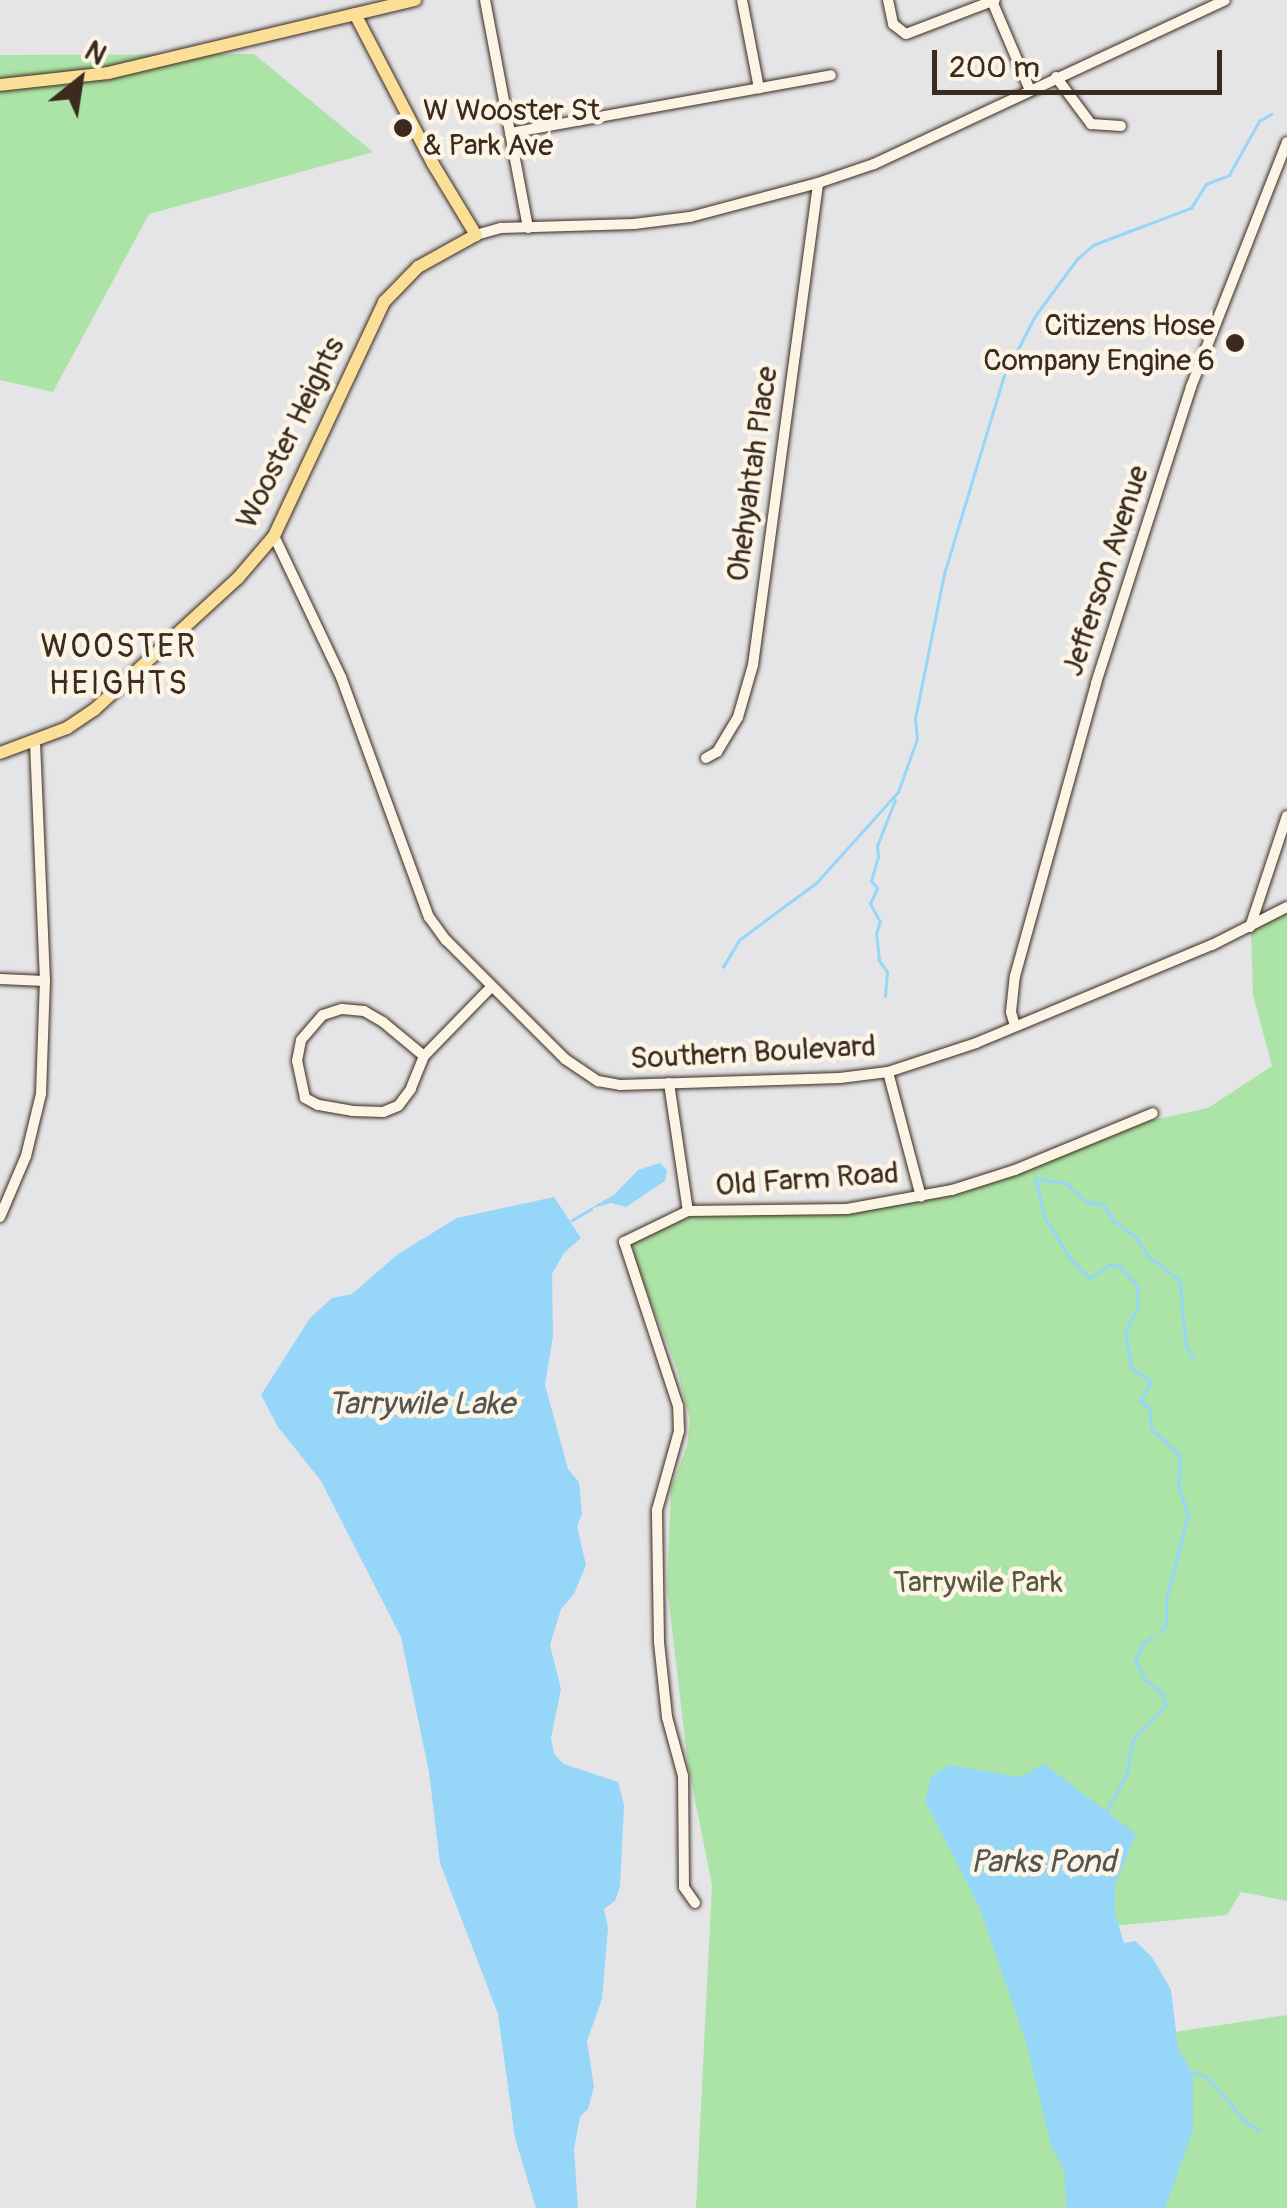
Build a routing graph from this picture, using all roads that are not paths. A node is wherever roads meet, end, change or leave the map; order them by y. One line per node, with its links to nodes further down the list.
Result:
1 (415, 0): 8 (main road)
2 (485, 0): 15 (street)
3 (742, 0): 12 (street)
4 (888, 0): 6 (street)
5 (1225, 0): 7 (street)
6 (994, 1): 13 (street)
7 (1199, 5): 10 (street)
8 (356, 14): 11 (main road); 19 (main road)
9 (831, 74): 12 (street)
10 (1056, 77): 13 (street); 14 (street)
11 (0, 84)
12 (758, 88): 15 (street)
13 (1030, 90): 17 (street)
14 (1120, 126)
15 (510, 133): 18 (street)
16 (1287, 142): 30 (street, Jefferson Avenue)
17 (818, 184): 18 (street); 23 (street, Ohehyahtah Place)
18 (528, 228): 19 (street)
19 (476, 236): 20 (main road, Wooster Heights)
20 (274, 536): 21 (main road, Wooster Heights); 29 (street, Southern Boulevard)
21 (34, 743): 22 (main road, Wooster Heights); 28 (street)
22 (0, 753)
23 (706, 758)
24 (1287, 816): 26 (street)
25 (1287, 908): 26 (street, Southern Boulevard)
26 (1249, 928): 30 (street, Southern Boulevard)
27 (0, 979): 28 (street)
28 (45, 981): 37 (street)
29 (491, 986): 31 (street); 33 (street, Southern Boulevard)
30 (1015, 1026): 32 (street, Southern Boulevard)
31 (424, 1056): 31 (street)
32 (888, 1072): 33 (street, Southern Boulevard); 35 (street)
33 (669, 1083): 36 (street)
34 (1152, 1112): 35 (street, Old Farm Road)
35 (922, 1197): 36 (street, Old Farm Road)
36 (688, 1212): 38 (street)
37 (0, 1217)
38 (695, 1903)

